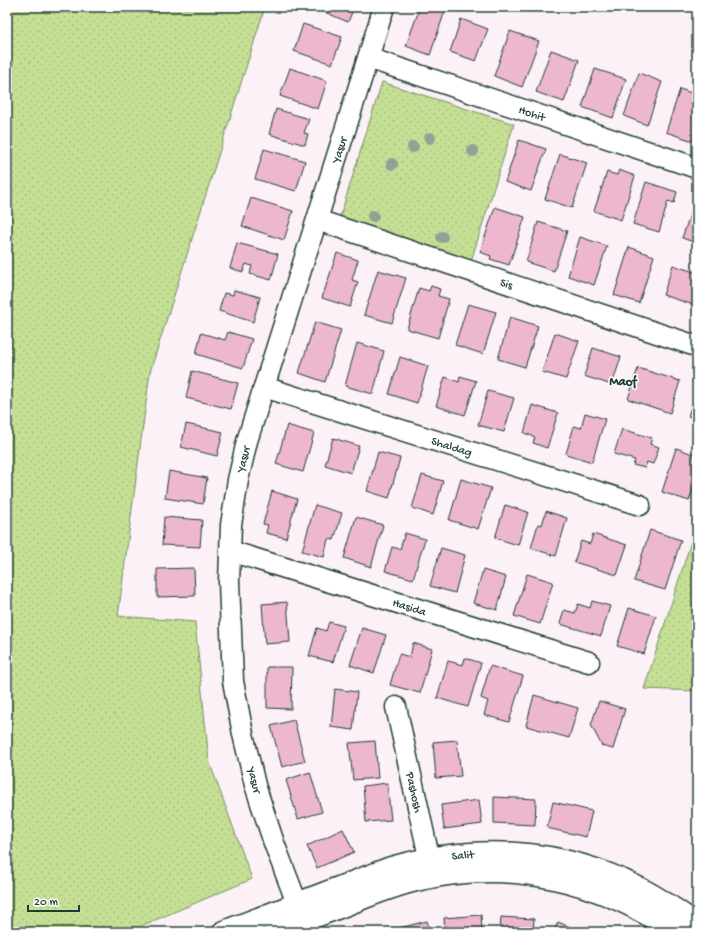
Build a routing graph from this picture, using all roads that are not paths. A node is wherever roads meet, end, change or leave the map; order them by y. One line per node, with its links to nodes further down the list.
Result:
1 (384, 7): 2 (street, Yasur)
2 (368, 58): 3 (street, Hohit); 4 (street, Yasur)
3 (697, 168)
4 (316, 220): 5 (street, Sis); 6 (street, Yasur)
5 (696, 346)
6 (264, 387): 7 (street, Shaldag); 8 (street, Yasur)
7 (640, 505)
8 (230, 551): 9 (street, Hasida); 12 (street, Yasur)
9 (590, 662)
10 (396, 707): 11 (street, Pashosh)
11 (431, 867): 12 (street, Salit); 13 (street, Salit); 16 (street, Salit)
12 (301, 912): 14 (street, Salit); 15 (street, Salit)
13 (697, 925)
14 (224, 932)
15 (275, 932)
16 (675, 932)

